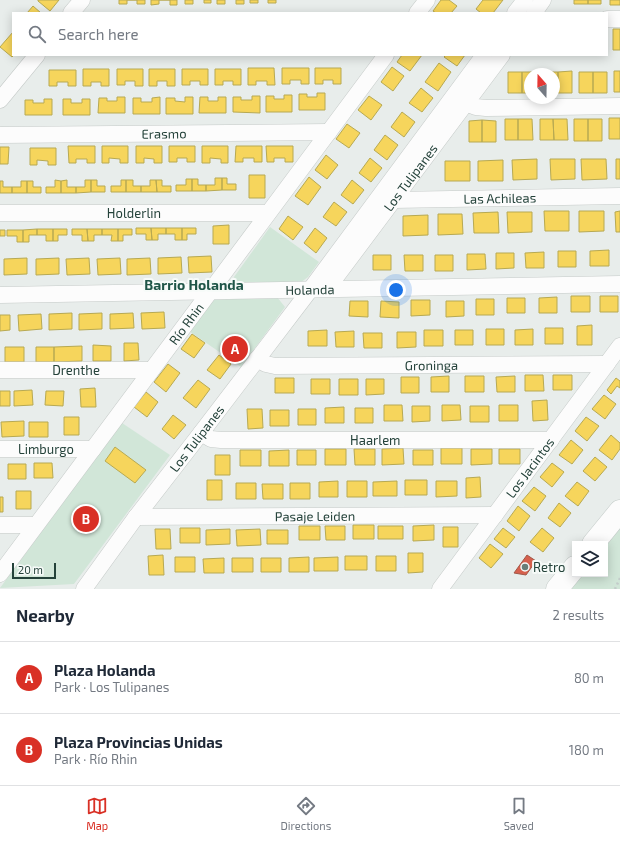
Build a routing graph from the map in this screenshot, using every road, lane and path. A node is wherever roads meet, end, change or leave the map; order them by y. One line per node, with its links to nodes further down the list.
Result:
1 (82, 0): 5 (street)
2 (427, 0): 6 (street)
3 (525, 0): 7 (street)
4 (543, 0): 8 (street)
5 (72, 12)
6 (418, 12)
7 (516, 12)
8 (535, 12)
9 (608, 19): 10 (street)
10 (620, 19)
11 (36, 56): 15 (street)
12 (385, 56): 18 (street, Río Rhin)
13 (483, 56): 20 (street, Los Tulipanes)
14 (501, 56): 16 (street, Los Tulipanes)
15 (0, 100)
16 (466, 103): 17 (street); 20 (street, Los Tulipanes)
17 (620, 106)
18 (329, 132): 19 (street, Erasmo); 23 (street, Río Rhin)
19 (0, 135)
20 (388, 196): 21 (street, Las Achileas); 25 (street, Los Tulipanes)
21 (620, 196)
22 (0, 213): 23 (street, Holderlin)
23 (268, 213): 26 (street, Río Rhin)
24 (620, 284): 25 (street, Holanda)
25 (310, 290): 26 (street, Holanda); 29 (street, Los Tulipanes)
26 (210, 291): 27 (street, Holanda); 32 (street, Río Rhin)
27 (0, 295)
28 (620, 346): 30 (street, Los Jacintos)
29 (257, 359): 30 (street, Groninga); 33 (street, Los Tulipanes)
30 (607, 364): 34 (street, Los Jacintos)
31 (0, 370): 32 (street, Drenthe)
32 (151, 370): 36 (street, Río Rhin)
33 (201, 433): 34 (street, Haarlem); 39 (street, Los Tulipanes)
34 (551, 440): 38 (street, Los Jacintos)
35 (0, 449): 36 (street, Limburgo)
36 (93, 449): 41 (street, Río Rhin)
37 (620, 511): 42 (street)
38 (495, 515): 39 (street, Pasaje Leiden); 47 (street, Los Jacintos)
39 (136, 517): 46 (street, Los Tulipanes)
40 (0, 525): 41 (street)
41 (36, 525): 44 (street, Río Rhin)
42 (595, 541)
43 (572, 571): 48 (street)
44 (0, 574)
45 (620, 578): 49 (path)
46 (84, 589)
47 (440, 589)
48 (557, 589)
49 (615, 589)

